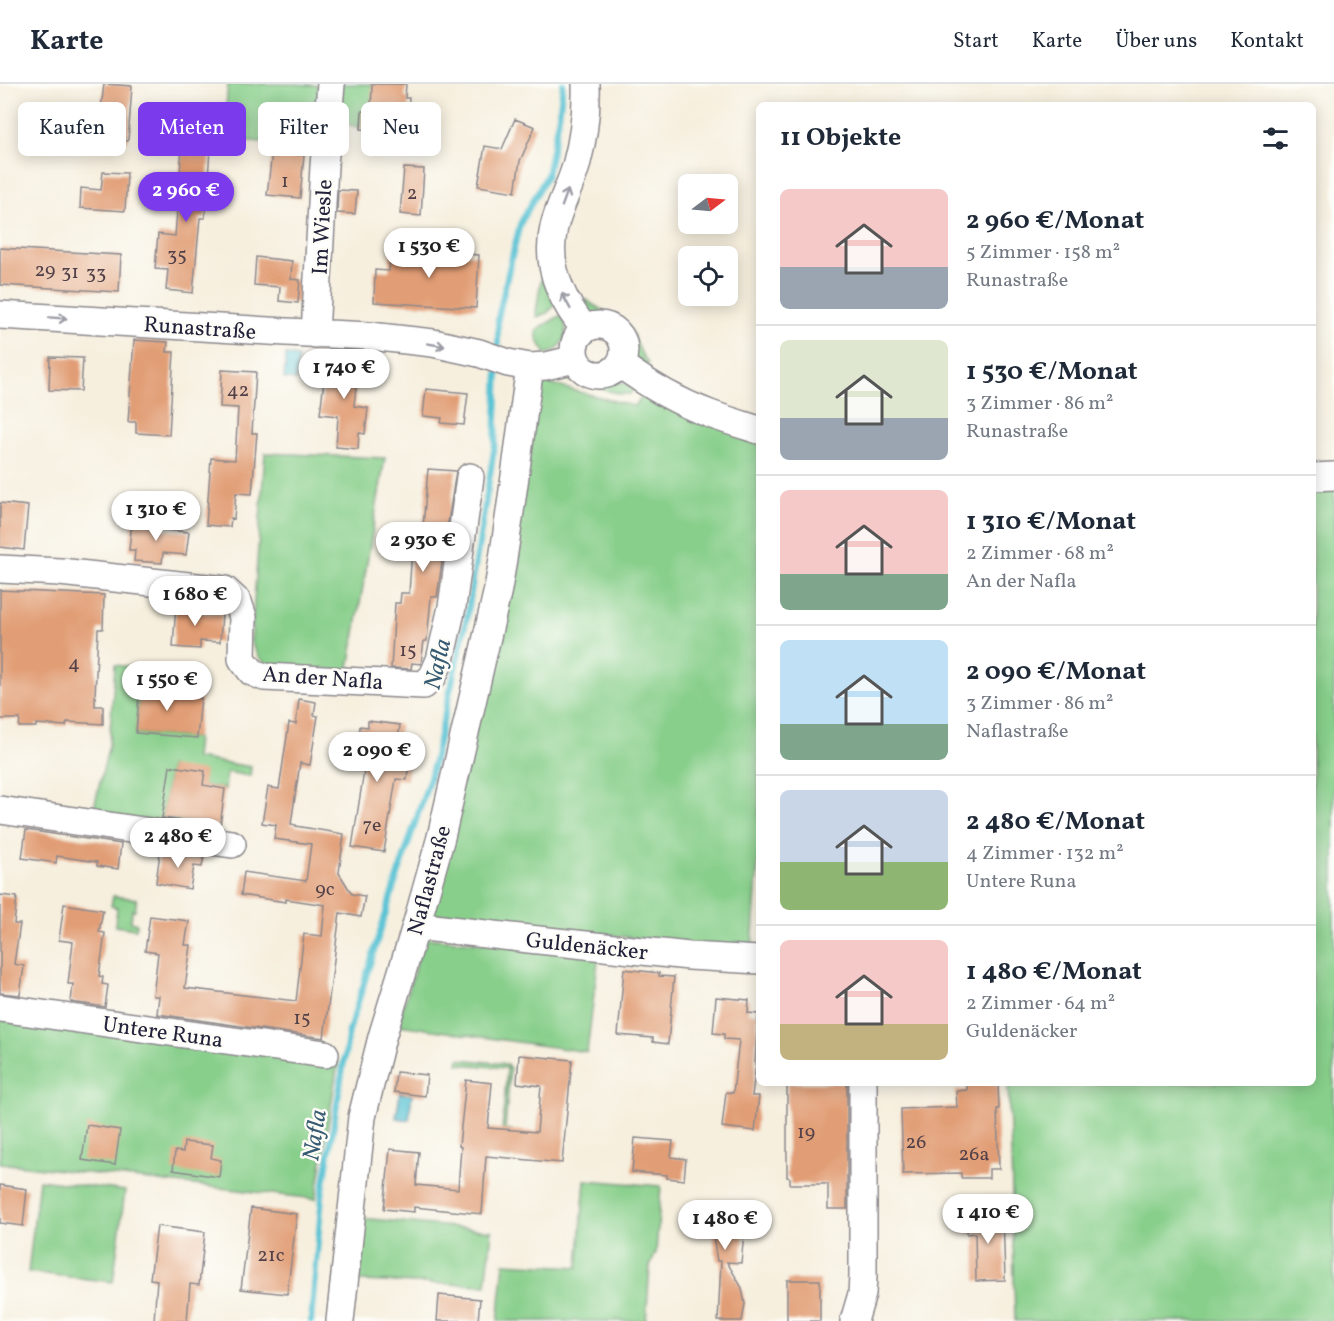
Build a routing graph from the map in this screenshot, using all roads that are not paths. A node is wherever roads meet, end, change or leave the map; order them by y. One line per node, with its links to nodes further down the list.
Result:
1 (331, 84): 5 (street, Im Wiesle)
2 (586, 84): 4 (street, one-way to 2)
3 (0, 315): 5 (street, Runastraße, one-way to 5)
4 (585, 329): 6 (street); 8 (street)
5 (315, 334): 7 (street, Runastraße, one-way to 7)
6 (575, 359): 7 (street, Runastraße); 8 (street)
7 (510, 362): 16 (street, Naflastraße)
8 (620, 364): 9 (street)
9 (756, 429)
10 (470, 477): 13 (street, An der Nafla)
11 (1316, 477): 12 (street)
12 (1334, 477)
13 (0, 569)
14 (0, 810): 15 (street)
15 (232, 844)
16 (416, 926): 17 (street, Guldenäcker); 21 (street, Naflastraße)
17 (756, 960)
18 (0, 1008): 19 (street, Untere Runa)
19 (325, 1053)
20 (863, 1086): 22 (street)
21 (340, 1321)
22 (854, 1321)

